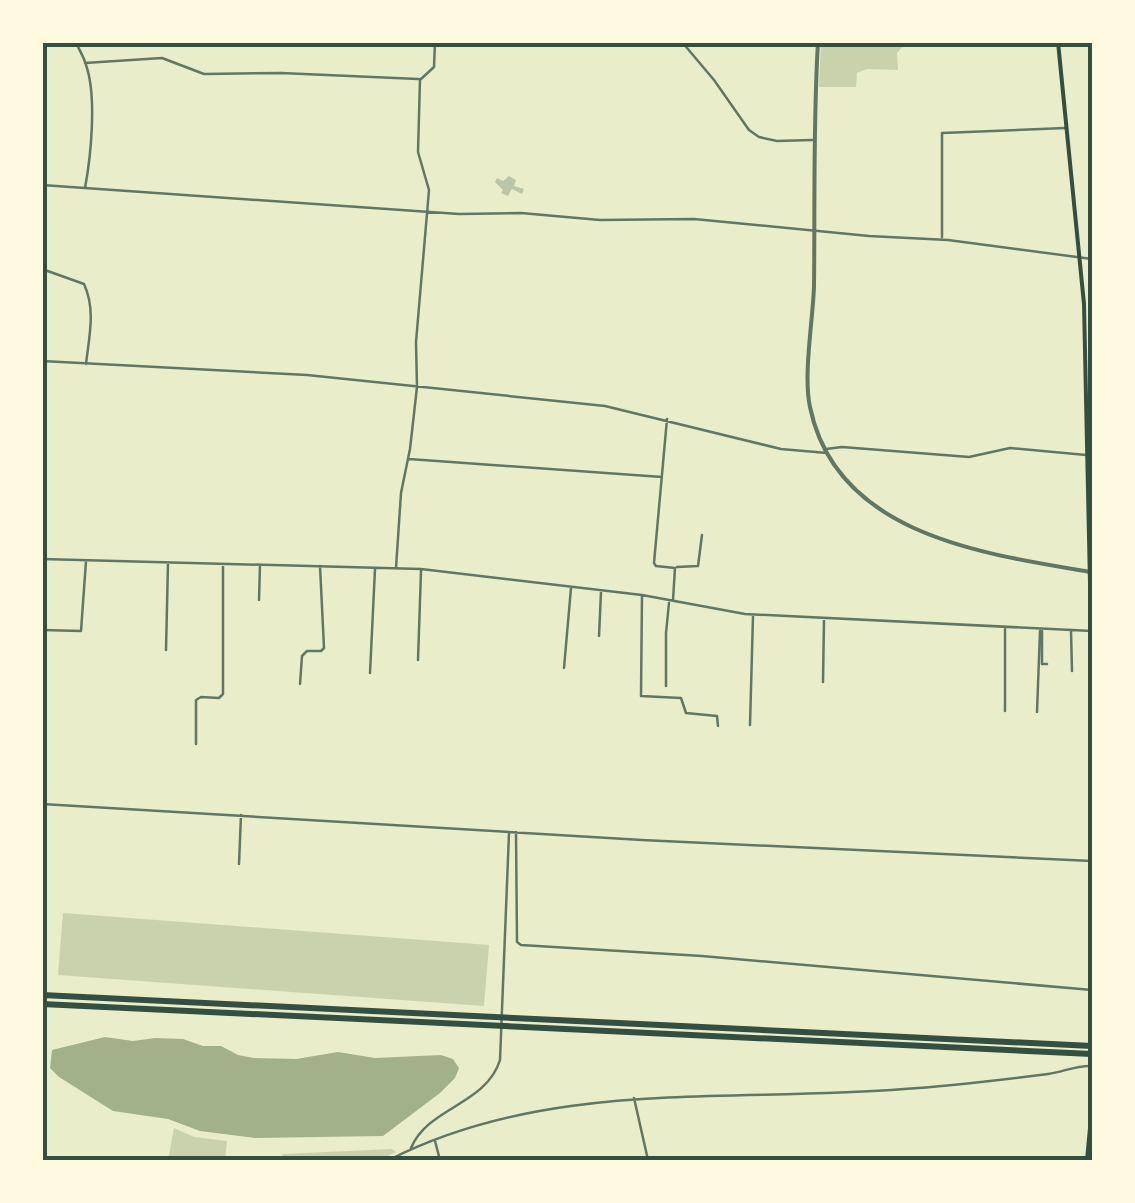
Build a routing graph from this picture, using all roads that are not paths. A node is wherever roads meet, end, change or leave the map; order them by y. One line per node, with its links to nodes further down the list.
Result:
1 (76, 42): 6 (street)
2 (435, 42): 7 (street)
3 (682, 42): 9 (street)
4 (818, 42): 9 (street)
5 (1058, 42): 8 (main road)
6 (85, 63): 7 (street); 11 (street)
7 (420, 80): 12 (street)
8 (1066, 128): 14 (street); 15 (main road)
9 (812, 140): 13 (street)
10 (42, 185): 11 (street)
11 (85, 190): 12 (street)
12 (427, 211): 13 (street); 20 (street)
13 (812, 230): 14 (street); 22 (street)
14 (942, 240): 15 (street)
15 (1080, 259): 16 (street); 23 (main road)
16 (1092, 259)
17 (42, 269): 19 (street)
18 (42, 362): 19 (street)
19 (86, 366): 20 (street)
20 (417, 387): 21 (street); 24 (street)
21 (668, 419): 22 (street); 25 (street)
22 (826, 451): 23 (street); 37 (street)
23 (1088, 456): 37 (main road)
24 (408, 458): 25 (street); 34 (street)
25 (662, 478): 35 (street)
26 (702, 535): 35 (street)
27 (42, 559): 28 (street)
28 (86, 560): 29 (street); 46 (street)
29 (168, 561): 30 (street); 51 (street)
30 (223, 562): 31 (street); 65 (street)
31 (260, 563): 32 (street); 41 (street)
32 (320, 565): 33 (street); 59 (street)
33 (375, 567): 34 (street); 56 (street)
34 (396, 568): 36 (street)
35 (675, 568): 42 (street)
36 (420, 569): 38 (street); 52 (street)
37 (1091, 572): 49 (main road)
38 (572, 586): 39 (street); 54 (street)
39 (602, 591): 40 (street); 50 (street)
40 (642, 596): 42 (street); 64 (street)
41 (259, 600)
42 (671, 602): 43 (street); 60 (street)
43 (753, 614): 44 (street); 63 (street)
44 (824, 618): 45 (street); 58 (street)
45 (1005, 628): 47 (street); 61 (street)
46 (42, 630)
47 (1041, 630): 48 (street); 53 (street); 62 (street)
48 (1071, 630): 49 (street); 55 (street)
49 (1092, 631): 57 (main road)
50 (599, 636)
51 (166, 650)
52 (418, 660)
53 (1047, 664)
54 (564, 668)
55 (1072, 671)
56 (370, 673)
57 (1092, 676)
58 (823, 682)
59 (300, 684)
60 (666, 686)
61 (1004, 711)
62 (1038, 712)
63 (750, 725)
64 (718, 726)
65 (196, 744)
66 (42, 804): 67 (street)
67 (241, 815): 68 (street); 71 (street)
68 (508, 832): 69 (street); 81 (street)
69 (516, 832): 70 (street); 72 (street)
70 (1092, 861)
71 (238, 864)
72 (1092, 990)
73 (42, 995): 75 (highway)
74 (42, 1004): 76 (highway)
75 (1092, 1046)
76 (1092, 1054)
77 (1092, 1066): 78 (street)
78 (634, 1097): 80 (street); 84 (street)
79 (1092, 1106): 85 (main road)
80 (435, 1139): 81 (street); 83 (street)
81 (411, 1150): 82 (street)
82 (390, 1160)
83 (440, 1160)
84 (648, 1160)
85 (1087, 1160)

